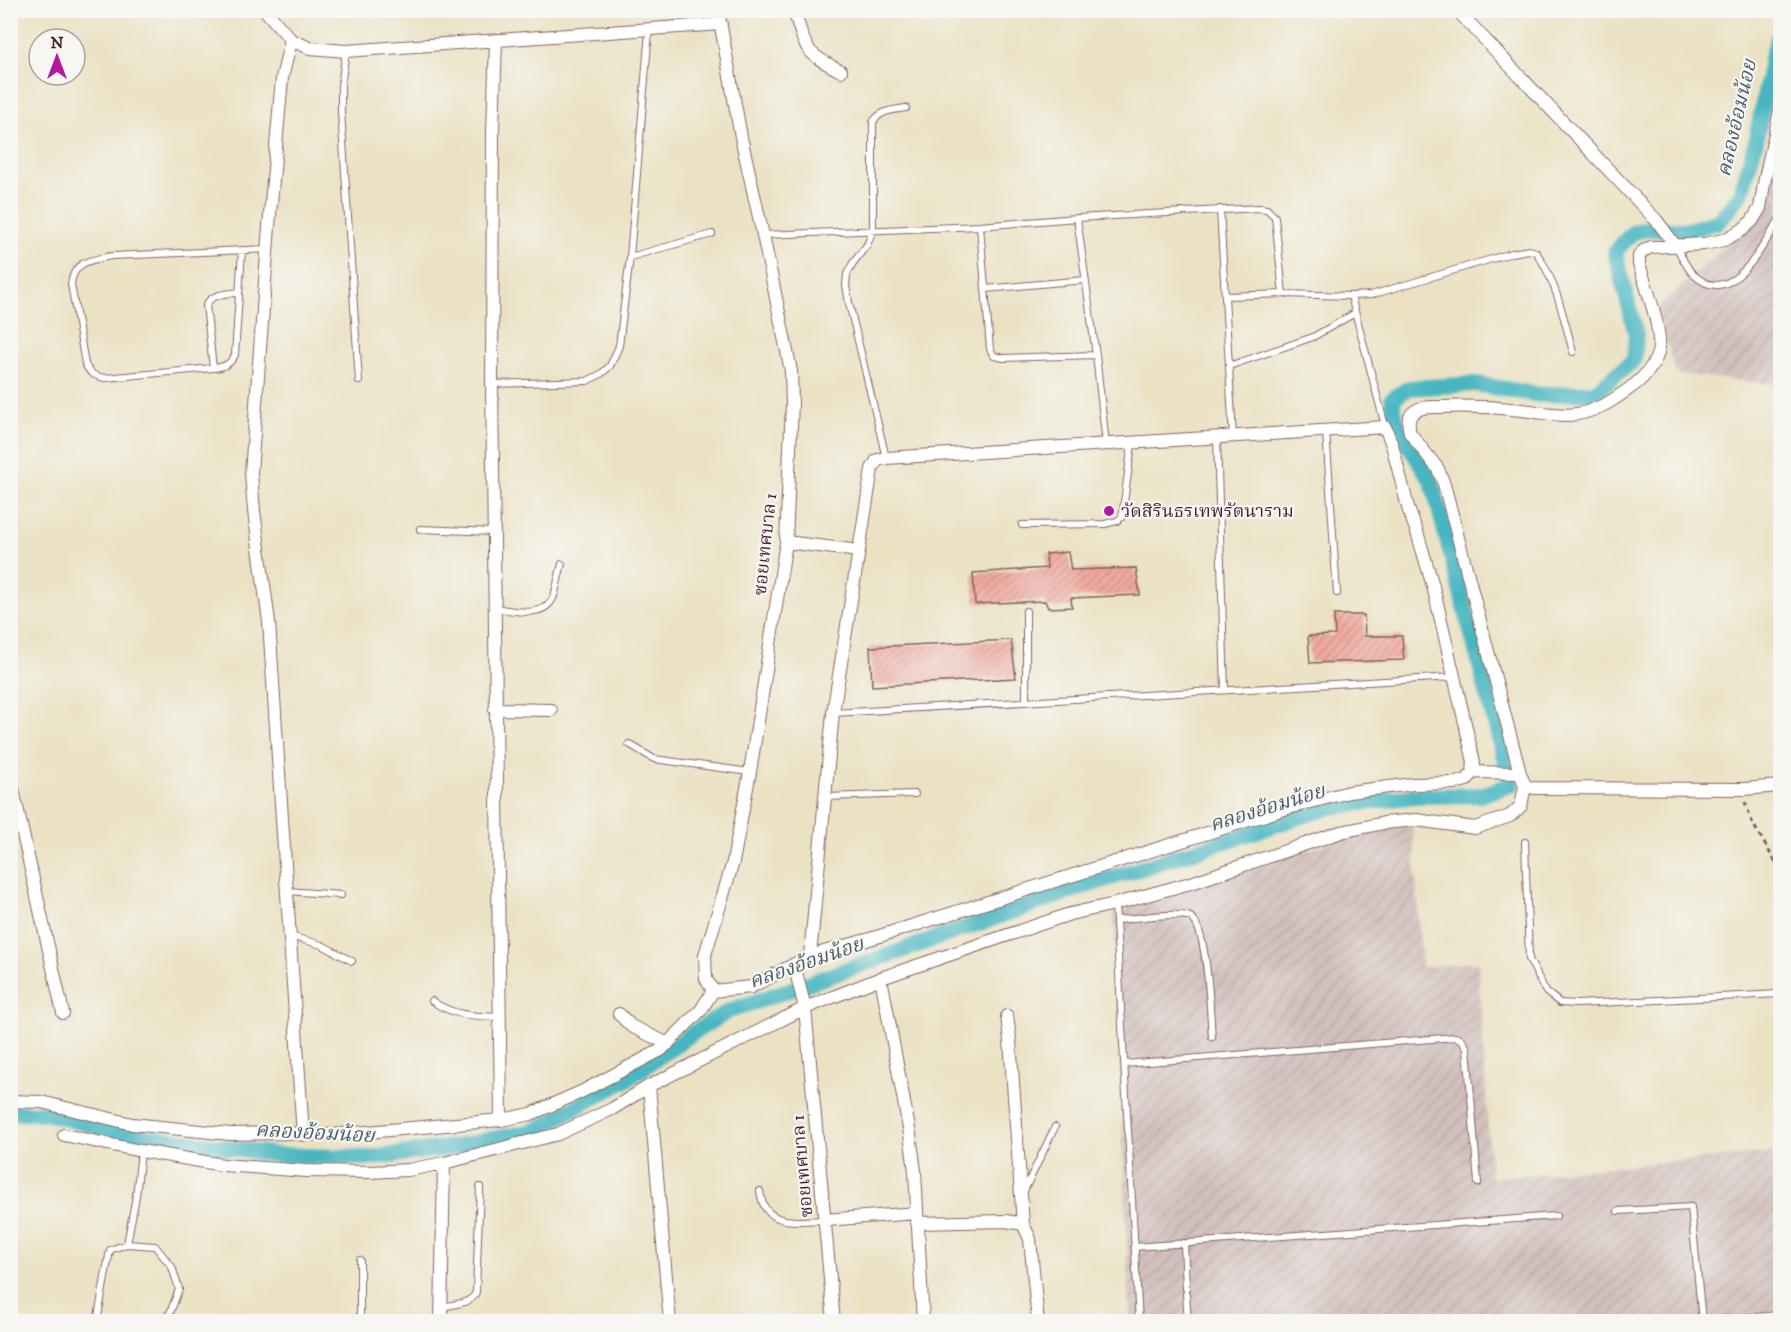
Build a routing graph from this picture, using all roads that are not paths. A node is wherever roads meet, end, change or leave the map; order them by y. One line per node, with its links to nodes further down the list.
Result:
1 (265, 10): 7 (street)
2 (718, 10): 5 (street, ซอยเทศบาล 1)
3 (794, 10): 10 (street)
4 (1457, 10): 20 (street)
5 (721, 24): 6 (street); 19 (street, ซอยเทศบาล 1)
6 (649, 30): 8 (street); 23 (lane)
7 (291, 40): 9 (street); 21 (street)
8 (496, 40): 9 (street); 36 (street)
9 (346, 51): 35 (lane)
10 (841, 71)
11 (906, 108): 17 (lane)
12 (1780, 111): 20 (street)
13 (1220, 209): 14 (lane); 27 (lane); 28 (lane)
14 (1077, 218): 16 (lane); 24 (lane)
15 (1779, 224): 20 (lane)
16 (980, 226): 17 (lane); 25 (lane)
17 (873, 230): 19 (lane); 43 (lane)
18 (712, 234): 23 (lane)
19 (763, 235): 47 (street, ซอยเทศบาล 1)
20 (1674, 243): 62 (street)
21 (267, 249): 22 (lane); 69 (street)
22 (242, 250): 26 (lane); 34 (lane)
23 (630, 257): 36 (lane)
24 (1085, 280): 25 (lane); 32 (lane)
25 (985, 289): 32 (lane)
26 (239, 292): 34 (lane); 34 (lane)
27 (1283, 294): 28 (lane); 29 (lane)
28 (1225, 296): 33 (lane)
29 (1351, 296): 30 (lane); 31 (lane)
30 (1355, 314): 33 (lane); 37 (lane)
31 (1573, 352)
32 (1096, 355): 42 (lane)
33 (1229, 366): 39 (lane)
34 (213, 368)
35 (359, 381)
36 (492, 384): 46 (street)
37 (1385, 427): 38 (street); 53 (street)
38 (1326, 431): 39 (street); 50 (lane)
39 (1233, 437): 40 (street)
40 (1217, 438): 41 (street); 54 (lane)
41 (1132, 443): 42 (street); 44 (lane)
42 (1106, 444): 43 (street)
43 (886, 458): 48 (street)
44 (1022, 525)
45 (420, 529): 46 (lane)
46 (494, 532): 51 (street)
47 (786, 542): 48 (street); 60 (street, ซอยเทศบาล 1)
48 (859, 551): 58 (street)
49 (562, 564): 51 (lane)
50 (1337, 593)
51 (494, 608): 56 (street)
52 (1026, 611): 55 (lane)
53 (1454, 677): 54 (lane); 61 (street)
54 (1226, 690): 55 (lane)
55 (1026, 702): 58 (lane)
56 (495, 709): 57 (street); 85 (street)
57 (551, 710)
58 (833, 713): 67 (street)
59 (629, 744): 60 (lane)
60 (750, 772): 78 (street, ซอยเทศบาล 1)
61 (1473, 772): 62 (street); 74 (street)
62 (1516, 773): 65 (street)
63 (10, 776): 82 (street)
64 (1780, 786): 65 (street)
65 (1525, 789): 71 (street)
66 (915, 794): 67 (lane)
67 (825, 797): 74 (street)
68 (1525, 842): 79 (lane)
69 (286, 891): 70 (lane); 73 (street)
70 (341, 894)
71 (1115, 904): 72 (lane); 77 (street)
72 (1116, 920): 86 (lane); 88 (lane)
73 (290, 935): 75 (lane); 94 (street)
74 (810, 956): 76 (street)
75 (352, 961)
76 (794, 964): 78 (street); 81 (street, ซอยเทศบาล 1)
77 (881, 978): 81 (street); 103 (street)
78 (713, 991): 87 (street)
79 (1780, 994)
80 (432, 1000): 85 (lane)
81 (804, 1003): 89 (street); 104 (street, ซอยเทศบาล 1)
82 (63, 1013)
83 (619, 1014): 87 (street)
84 (1007, 1016): 100 (street)
85 (499, 1017): 91 (street)
86 (1212, 1037)
87 (668, 1044): 91 (street)
88 (1124, 1064): 97 (lane); 108 (lane)
89 (649, 1086): 96 (street); 117 (street)
90 (10, 1101): 94 (street)
91 (501, 1120): 94 (street)
92 (1055, 1127): 100 (lane)
93 (64, 1135): 95 (street)
94 (303, 1135)
95 (141, 1151): 96 (street); 107 (lane)
96 (444, 1163): 110 (street)
97 (1478, 1183)
98 (480, 1187): 110 (lane)
99 (759, 1191): 104 (lane)
100 (1021, 1197): 105 (street)
101 (1618, 1211): 112 (lane)
102 (1556, 1216): 106 (lane)
103 (917, 1218): 104 (street); 105 (street); 119 (street)
104 (825, 1220): 118 (street, ซอยเทศบาล 1)
105 (1023, 1224): 120 (street)
106 (1184, 1243): 108 (lane); 122 (lane)
107 (127, 1244): 113 (lane); 114 (lane)
108 (1134, 1247): 121 (lane)
109 (360, 1260): 115 (lane)
110 (441, 1307): 116 (street)
111 (1780, 1315): 112 (lane)
112 (1702, 1320): 123 (lane)
113 (97, 1322)
114 (160, 1322)
115 (360, 1322)
116 (441, 1322)
117 (670, 1322)
118 (834, 1322)
119 (923, 1322)
120 (1038, 1322)
121 (1139, 1322)
122 (1188, 1322)
123 (1689, 1322)

